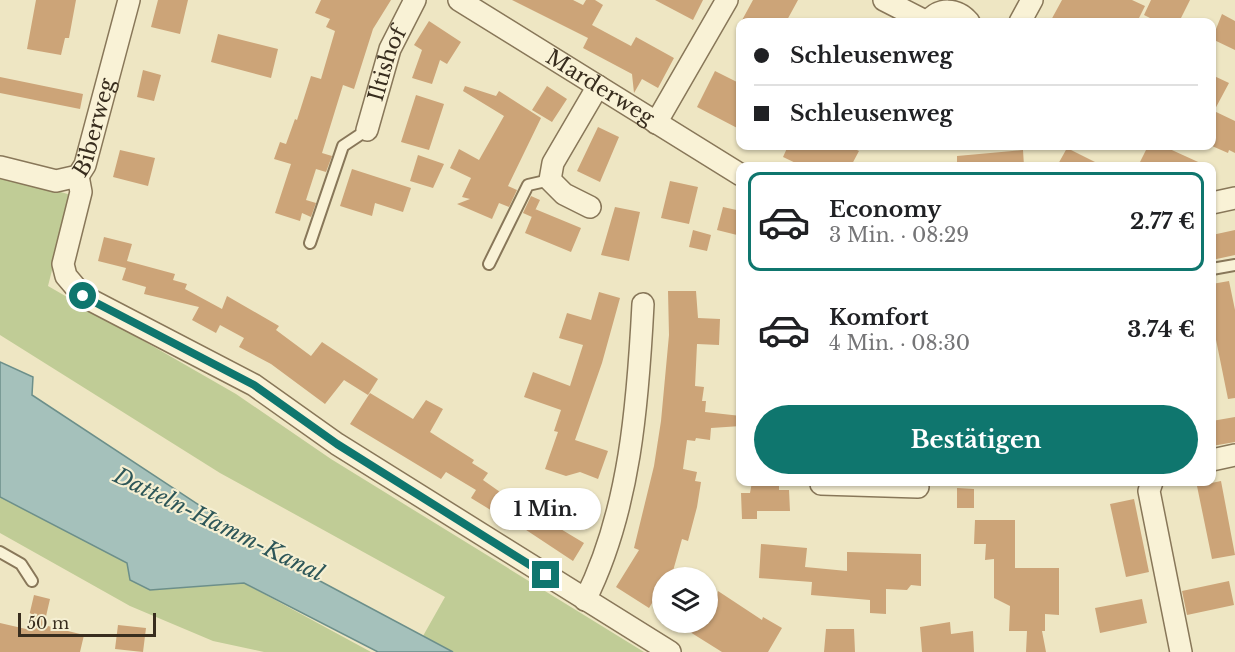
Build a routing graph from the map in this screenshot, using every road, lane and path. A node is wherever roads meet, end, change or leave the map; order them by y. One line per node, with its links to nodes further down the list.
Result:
1 (129, 0): 16 (street, Biberweg)
2 (415, 0): 13 (street, Iltishof)
3 (459, 0): 11 (street, Marderweg)
4 (727, 0): 12 (street)
5 (884, 0): 7 (street)
6 (1032, 0): 10 (street)
7 (920, 18)
8 (932, 18): 9 (street)
9 (965, 18)
10 (1022, 18)
11 (598, 86): 12 (street, Marderweg); 17 (street)
12 (656, 123): 15 (street, Marderweg)
13 (367, 130): 21 (lane)
14 (0, 167): 16 (street, Biberweg)
15 (736, 172)
16 (78, 176): 33 (street)
17 (550, 180): 20 (street); 22 (lane)
18 (1235, 198): 19 (street)
19 (1216, 202)
20 (590, 207)
21 (310, 243)
22 (489, 264)
23 (1235, 265): 24 (lane)
24 (1216, 268)
25 (643, 304): 33 (street)
26 (1235, 455): 27 (street)
27 (1216, 459)
28 (886, 486): 30 (street)
29 (1151, 486): 35 (street)
30 (918, 487)
31 (0, 552): 32 (lane)
32 (32, 581)
33 (585, 600): 34 (street)
34 (670, 652)
35 (1181, 652)

